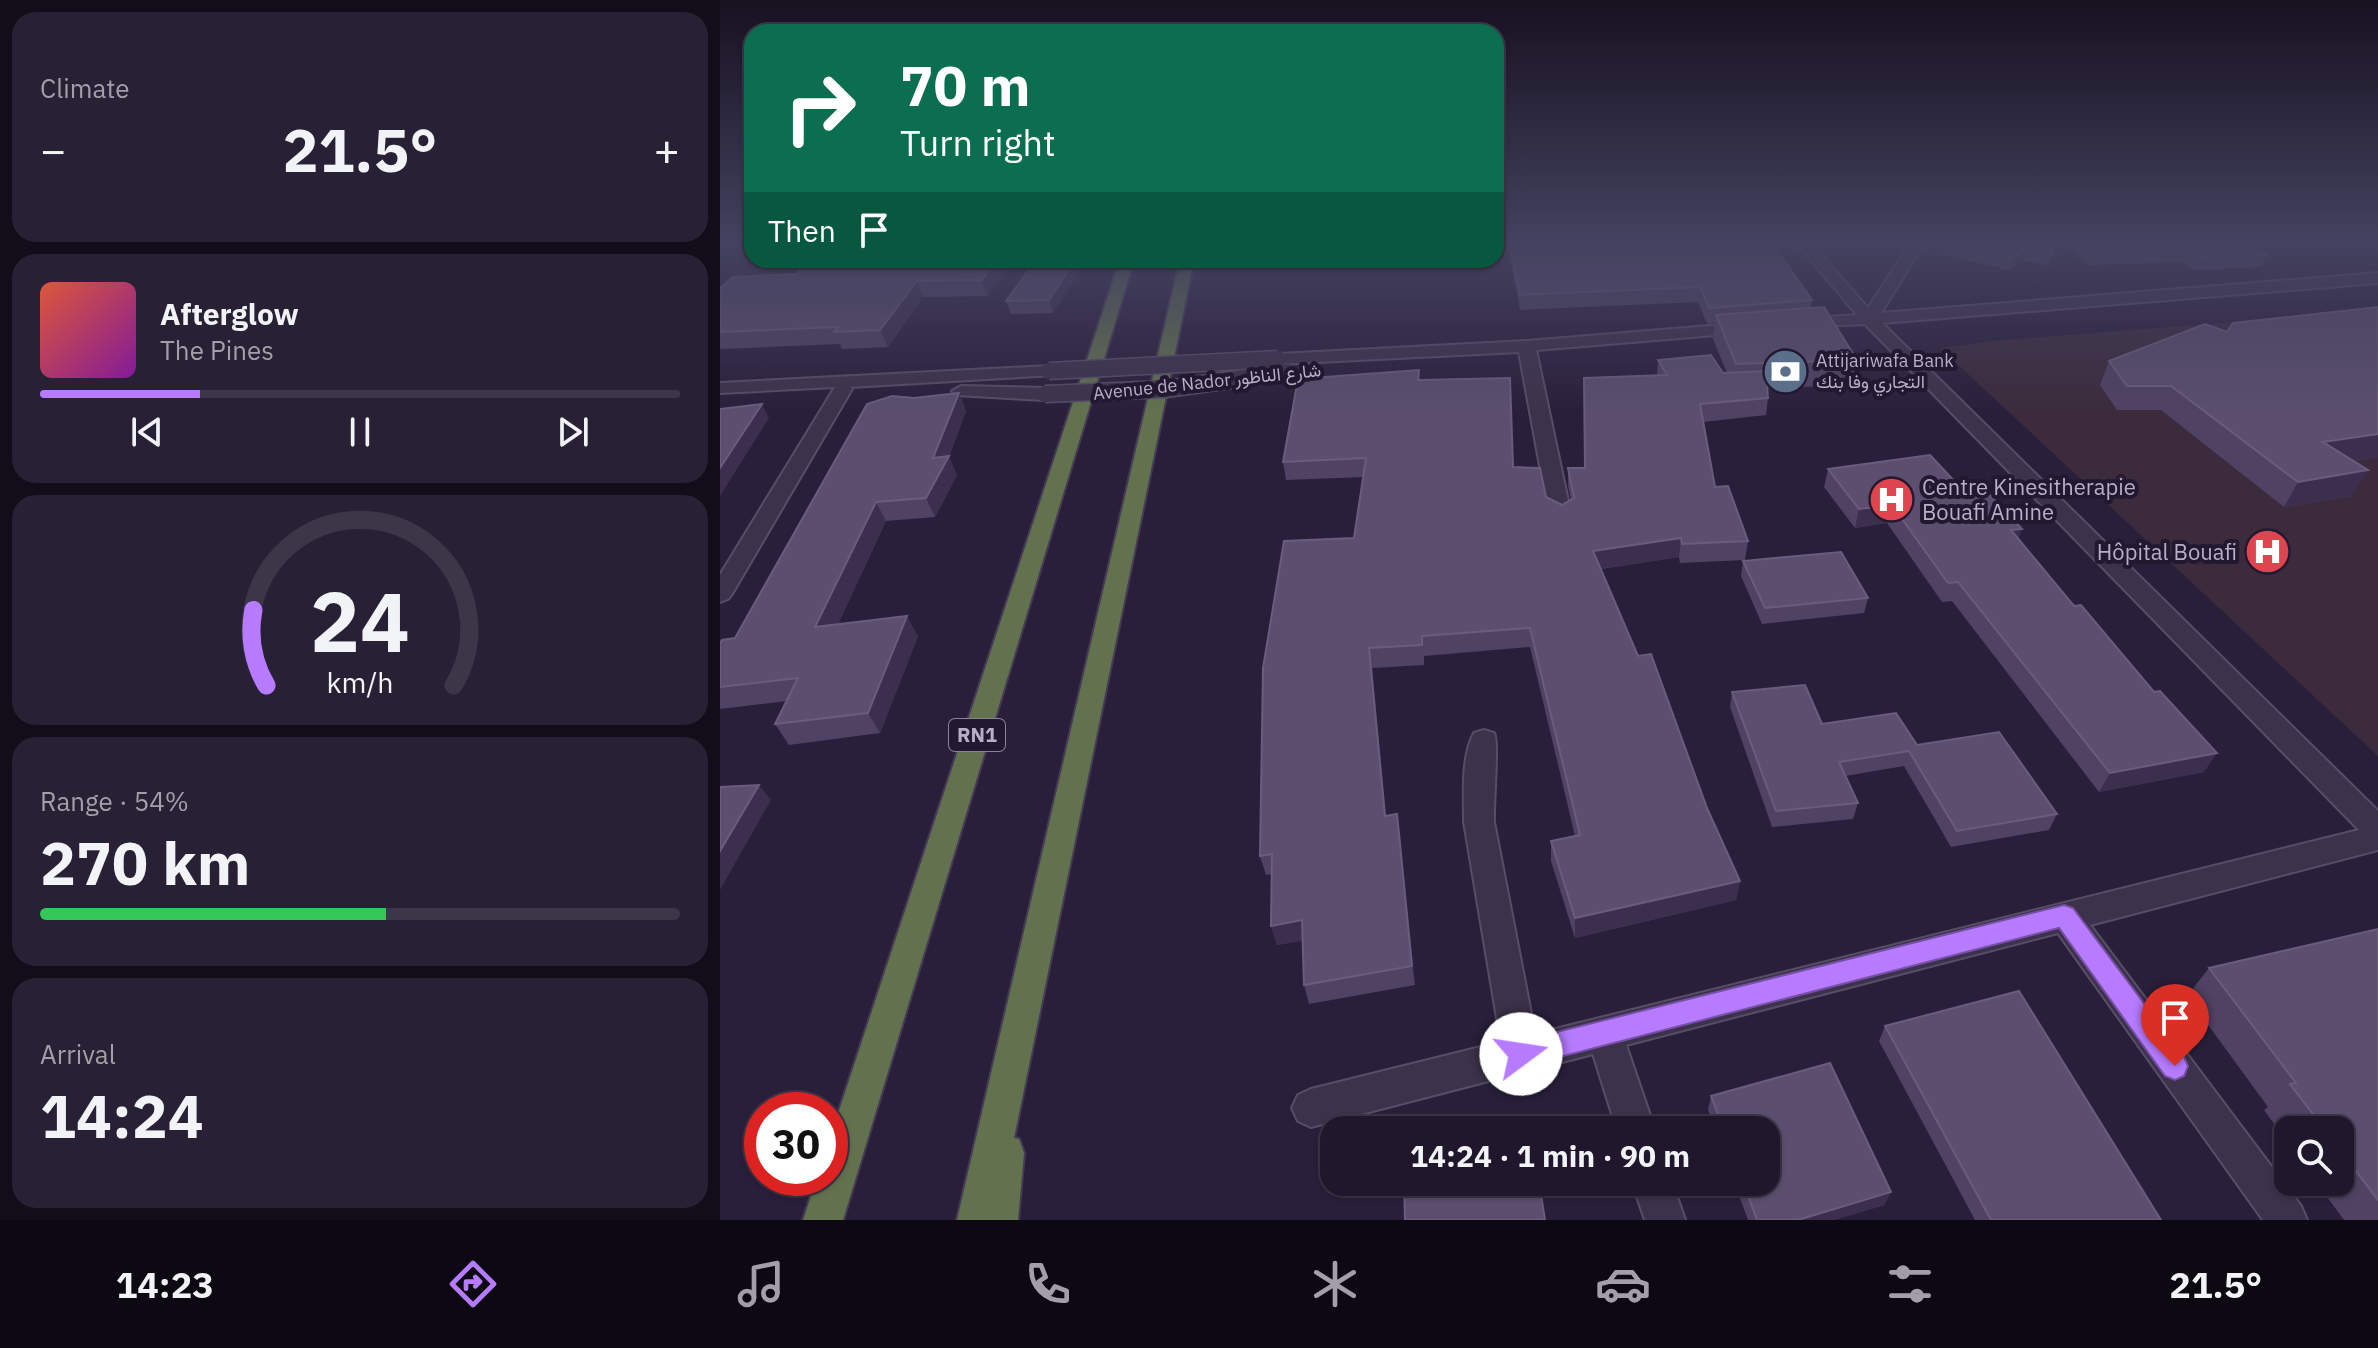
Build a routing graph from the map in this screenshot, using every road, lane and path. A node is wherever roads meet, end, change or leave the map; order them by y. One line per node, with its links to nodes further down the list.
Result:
1 (1115, 299): 26 (highway, RN1)
2 (1178, 299): 20 (highway)
3 (1852, 299): 6 (street)
4 (1882, 299): 6 (street)
5 (2118, 299): 6 (street)
6 (1869, 319): 7 (street); 17 (street)
7 (1791, 325)
8 (1760, 327): 9 (street, Avenue de Nador شارع الناظور)
9 (1523, 346): 10 (street, Avenue de Nador شارع الناظور); 14 (street)
10 (1282, 366): 11 (street, Avenue de Nador شارع الناظور, bridge); 13 (street, Avenue de Nador شارع الناظور, bridge)
11 (799, 385): 12 (street, Avenue de Nador شارع الناظور); 13 (street, Avenue de Nador شارع الناظور)
12 (720, 388)
13 (843, 389): 15 (street)
14 (1560, 515)
15 (720, 594)
16 (1484, 740): 22 (street)
17 (2378, 830)
18 (2378, 838): 19 (street)
19 (2064, 916): 21 (street); 30 (street)
20 (1019, 1027): 27 (highway); 28 (highway)
21 (1604, 1033): 22 (street); 24 (street)
22 (1521, 1054): 23 (street)
23 (1311, 1108)
24 (1631, 1116)
25 (1657, 1196): 29 (street)
26 (824, 1217)
27 (977, 1220)
28 (998, 1220)
29 (1665, 1220)
30 (2287, 1220)

